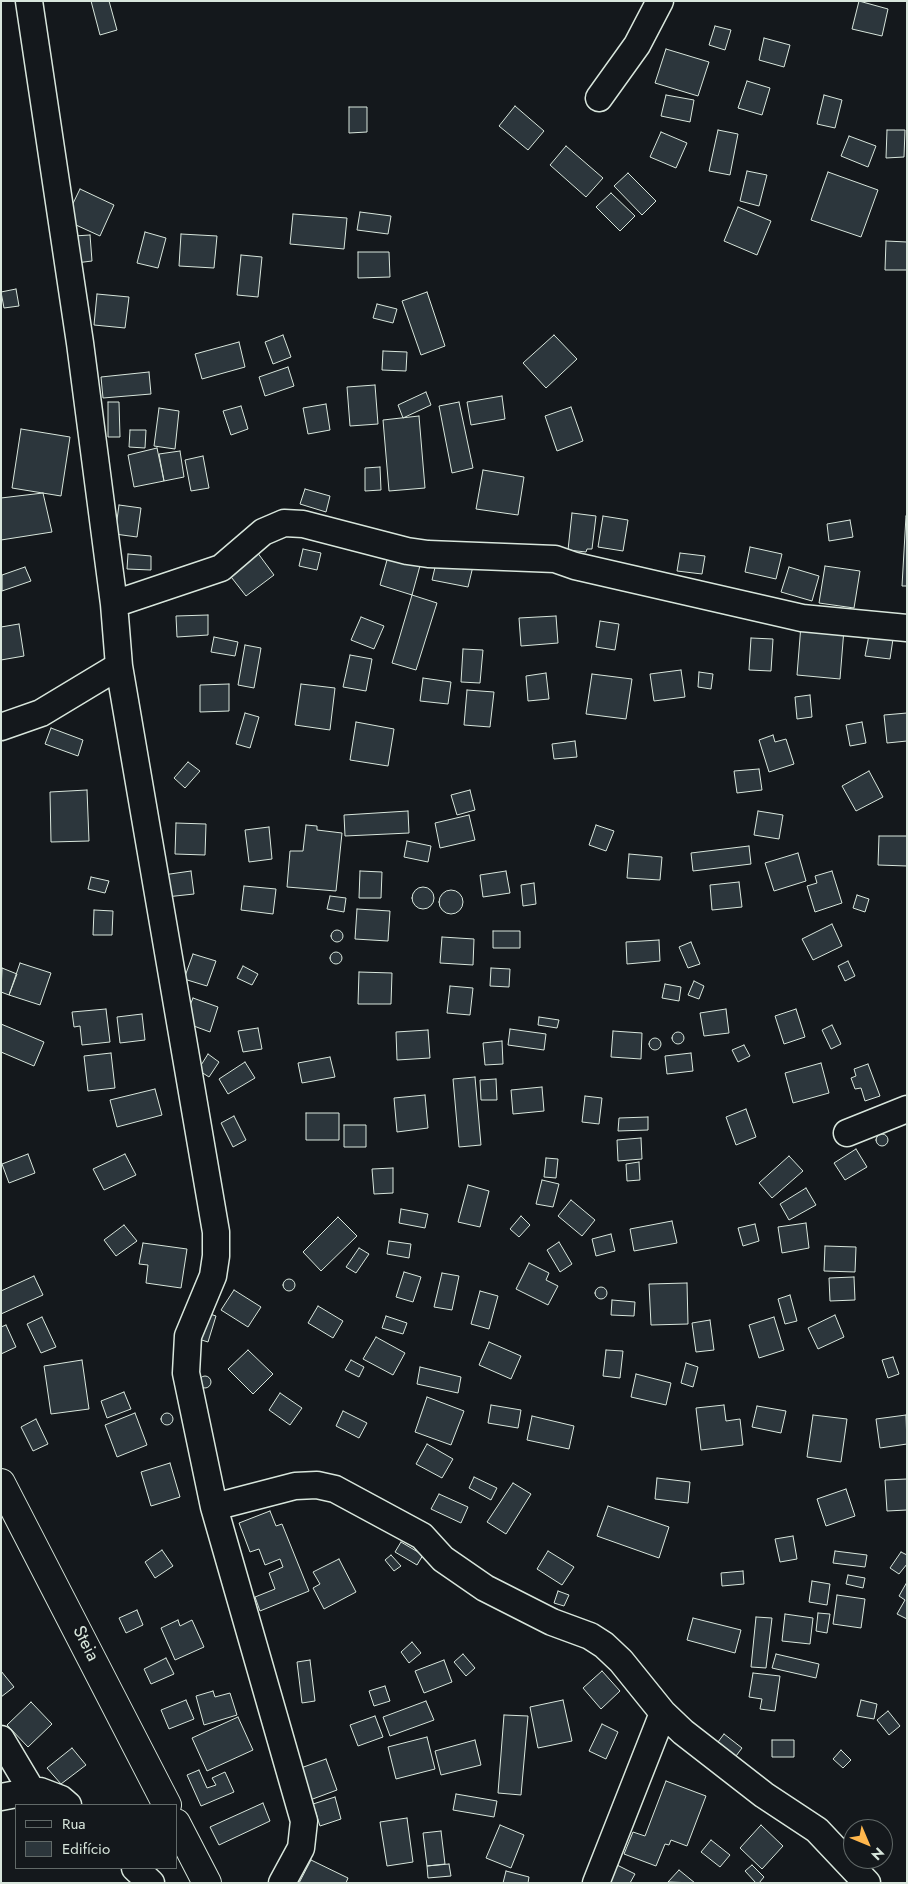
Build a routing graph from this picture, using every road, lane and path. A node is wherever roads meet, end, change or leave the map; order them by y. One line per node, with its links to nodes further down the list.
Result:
1 (29, 1): 4 (street)
2 (660, 1): 3 (street)
3 (599, 98)
4 (114, 604): 5 (street); 6 (street)
5 (907, 628)
6 (119, 666): 7 (street); 11 (street)
7 (1, 727)
8 (907, 1109): 9 (street)
9 (847, 1133)
10 (1, 1483): 17 (main road, Steia)
11 (214, 1507): 12 (street); 22 (street)
12 (663, 1713): 23 (street); 24 (street)
13 (1, 1739): 14 (street)
14 (32, 1790): 15 (street); 16 (street)
15 (1, 1797)
16 (67, 1804)
17 (166, 1804)
18 (178, 1827): 21 (main road)
19 (136, 1869): 20 (street)
20 (151, 1883)
21 (207, 1883)
22 (282, 1883)
23 (596, 1883)
24 (867, 1883)

